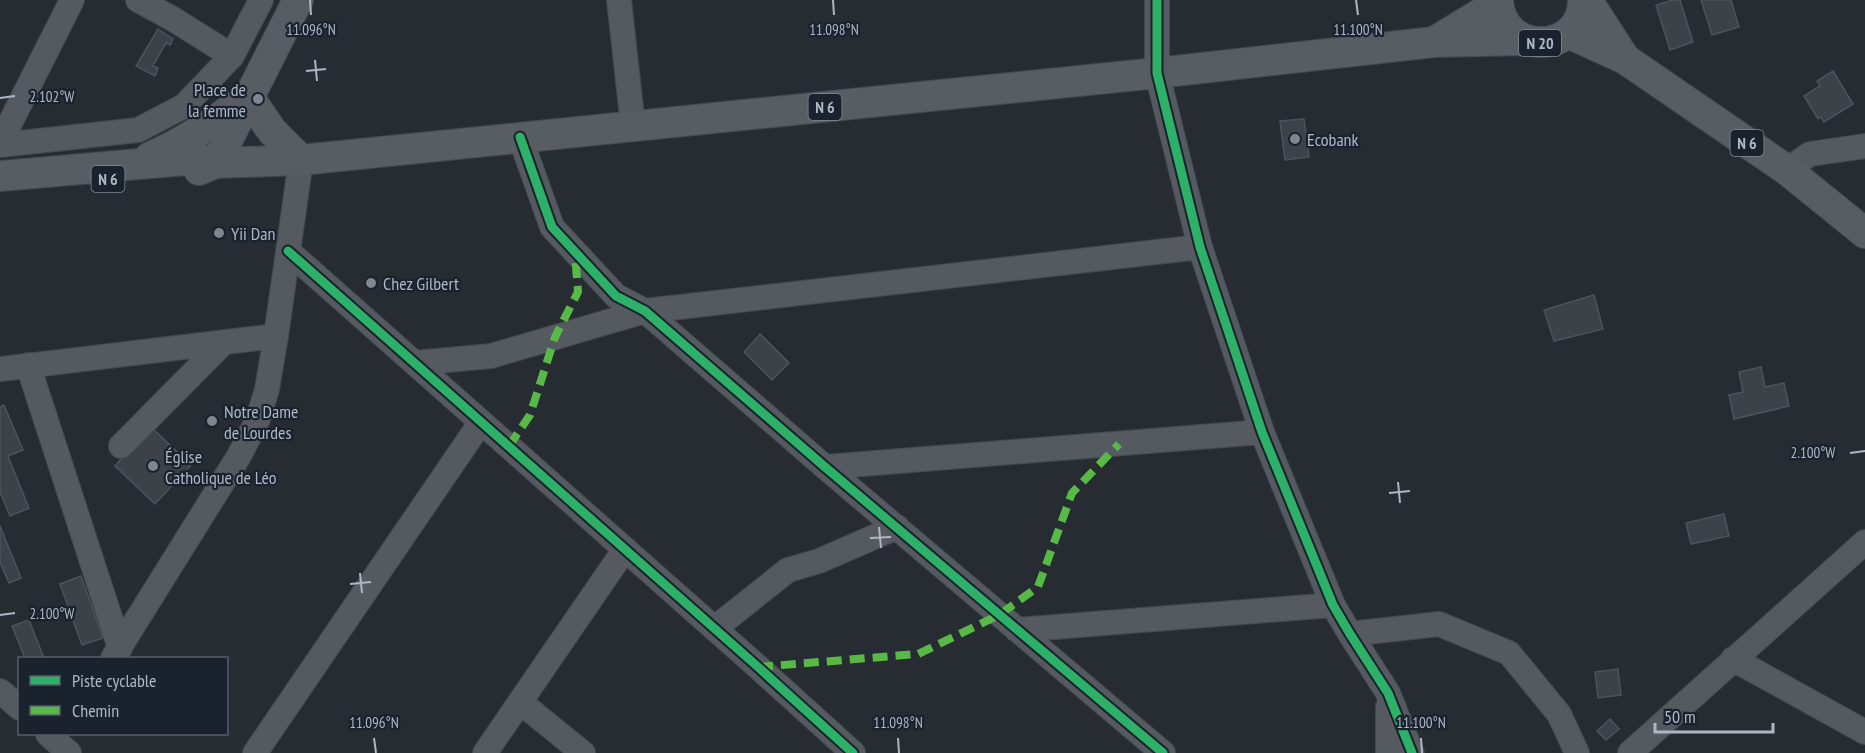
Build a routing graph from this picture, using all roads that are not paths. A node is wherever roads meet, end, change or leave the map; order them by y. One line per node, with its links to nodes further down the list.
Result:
1 (72, 0): 19 (street)
2 (138, 0): 13 (street)
3 (261, 0): 13 (street)
4 (298, 0): 16 (main road)
5 (619, 0): 17 (street)
6 (1157, 0): 15 (street)
7 (1583, 0): 10 (main road, N 20)
8 (1587, 0): 14 (main road, N 6)
9 (1498, 1): 11 (main road, N 20); 12 (main road, N 6)
10 (1568, 33): 11 (main road, N 20); 14 (main road, N 6)
11 (1527, 40): 12 (main road, N 6)
12 (1434, 42): 15 (main road, N 6)
13 (232, 56): 19 (street)
14 (1625, 59): 24 (main road, N 6)
15 (1157, 73): 17 (main road, N 6); 29 (street)
16 (248, 96): 21 (main road); 22 (main road); 23 (main road)
17 (633, 126): 18 (main road, N 6)
18 (520, 137): 21 (main road, N 6); 31 (street)
19 (0, 144)
20 (1865, 146): 24 (street)
21 (301, 160): 22 (main road, N 6); 30 (street)
22 (216, 163): 23 (main road, N 6); 27 (main road, N 6)
23 (118, 166): 25 (main road, N 6)
24 (1787, 170): 28 (main road, N 6)
25 (0, 176)
26 (0, 186): 27 (street)
27 (0, 191)
28 (1865, 233)
29 (1200, 247): 31 (street); 38 (street)
30 (288, 251): 32 (street); 34 (street)
31 (645, 310): 34 (street); 40 (street)
32 (276, 336): 33 (street); 48 (street)
33 (224, 342): 35 (street); 39 (street)
34 (415, 363): 37 (street)
35 (28, 365): 36 (street); 48 (street)
36 (0, 369)
37 (481, 422): 43 (street); 55 (street)
38 (1262, 432): 40 (street); 44 (street)
39 (120, 446)
40 (825, 467): 41 (street)
41 (897, 527): 45 (street); 46 (street)
42 (1865, 542): 49 (street)
43 (625, 549): 45 (street); 52 (street)
44 (1333, 605): 46 (street); 47 (street)
45 (715, 628): 58 (street)
46 (1017, 630): 59 (street)
47 (1350, 634): 51 (street); 62 (street)
48 (116, 653)
49 (1733, 659): 54 (street); 63 (street)
50 (0, 691): 53 (street)
51 (1388, 693): 60 (street); 61 (street)
52 (520, 702): 56 (street); 57 (street)
53 (18, 706)
54 (1865, 732)
55 (255, 753)
56 (485, 753)
57 (583, 753)
58 (853, 753)
59 (1163, 753)
60 (1388, 753)
61 (1412, 753)
62 (1577, 753)
63 (1630, 753)

